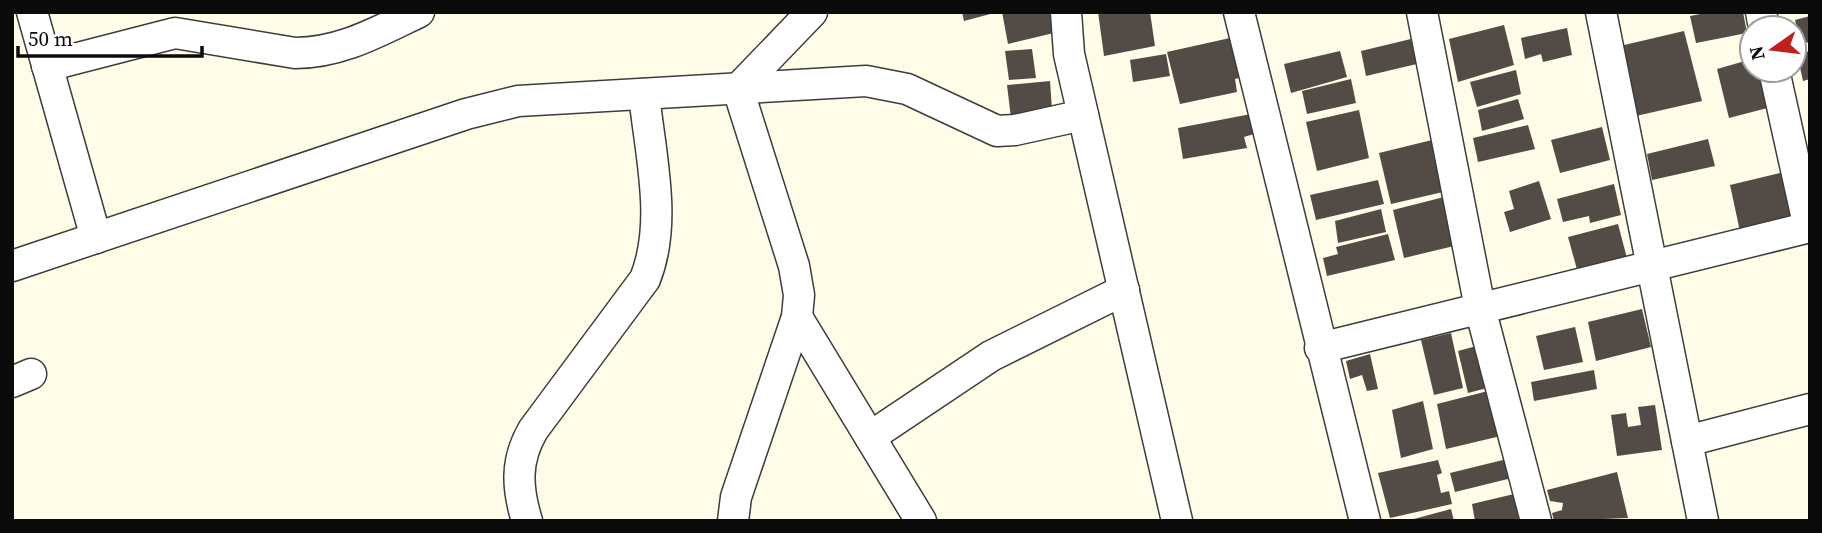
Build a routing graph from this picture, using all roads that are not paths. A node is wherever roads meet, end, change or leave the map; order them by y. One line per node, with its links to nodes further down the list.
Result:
1 (32, 12): 8 (street)
2 (419, 12): 8 (street)
3 (812, 12): 10 (street)
4 (1066, 12): 12 (street)
5 (1239, 12): 20 (street)
6 (1422, 12): 18 (street)
7 (1601, 12): 16 (street)
8 (47, 66): 14 (street)
9 (1777, 84): 13 (street)
10 (737, 89): 11 (street); 12 (street); 19 (street)
11 (644, 94): 14 (street); 24 (street)
12 (1083, 116): 17 (street)
13 (1809, 228): 16 (street)
14 (96, 238): 15 (street)
15 (12, 266)
16 (1651, 267): 18 (street); 23 (street)
17 (1124, 290): 22 (street); 27 (street)
18 (1480, 308): 20 (street); 29 (street)
19 (797, 317): 22 (street); 25 (street)
20 (1320, 348): 28 (street)
21 (1810, 409): 23 (street)
22 (870, 437): 26 (street)
23 (1686, 441): 30 (street)
24 (527, 521)
25 (733, 521)
26 (921, 521)
27 (1177, 521)
28 (1366, 521)
29 (1536, 521)
30 (1703, 521)

